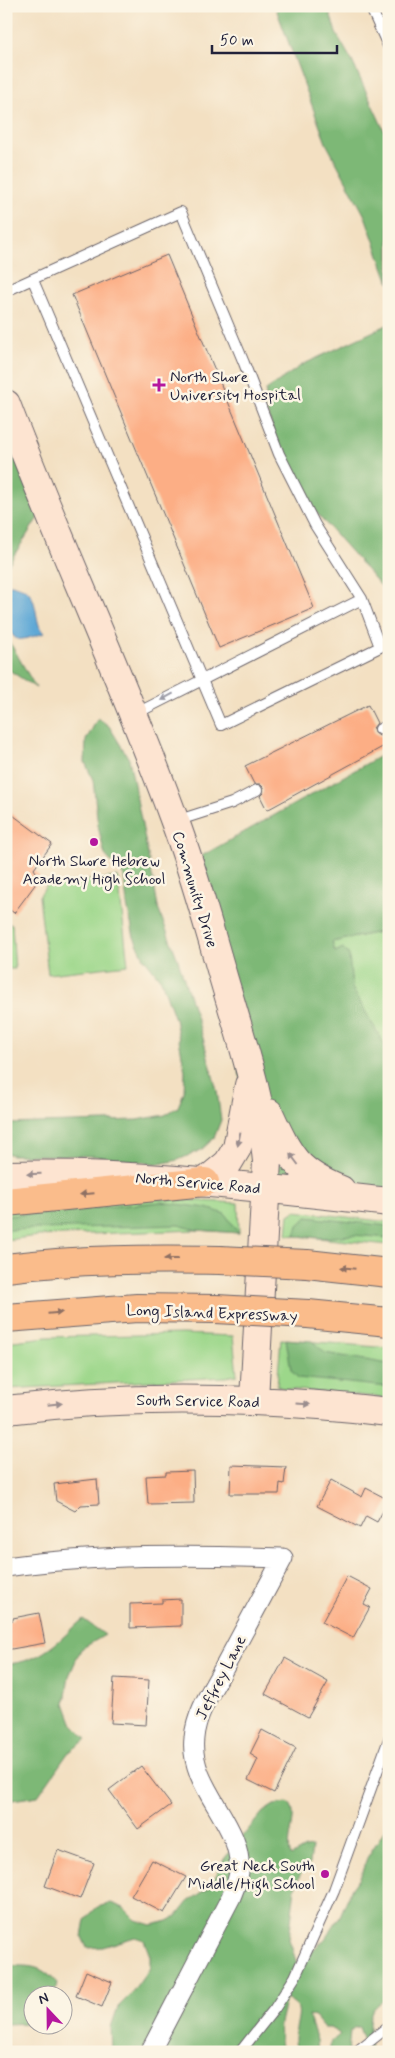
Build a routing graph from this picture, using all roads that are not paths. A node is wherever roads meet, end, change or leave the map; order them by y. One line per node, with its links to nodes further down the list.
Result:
1 (370, 6): 2 (lane)
2 (389, 48)
3 (32, 280): 4 (lane); 6 (lane); 7 (lane)
4 (6, 292)
5 (6, 404): 8 (main road, Community Drive)
6 (362, 599): 7 (lane); 7 (lane)
7 (201, 679): 8 (lane, one-way to 8)
8 (134, 715): 10 (main road, Community Drive)
9 (257, 790): 10 (lane)
10 (175, 821): 11 (main road, Community Drive)
11 (251, 1074): 13 (main road, one-way to 13); 14 (main road, Community Drive); 15 (main road, one-way to 11)
12 (6, 1175): 13 (main road, North Service Road, one-way to 12)
13 (205, 1182): 14 (main road, North Service Road); 16 (highway, one-way to 16)
14 (266, 1188): 15 (main road, North Service Road); 21 (main road, Community Drive)
15 (377, 1201)
16 (6, 1202)
17 (6, 1268): 18 (highway, one-way to 17, bridge)
18 (389, 1272)
19 (6, 1318): 20 (highway, Long Island Expressway, one-way to 20, bridge)
20 (389, 1322)
21 (254, 1400): 22 (main road, South Service Road, one-way to 21); 23 (main road, South Service Road, one-way to 23)
22 (6, 1410)
23 (389, 1412)
24 (6, 1567): 27 (street, Jeffrey Lane)
25 (389, 1738): 28 (lane)
26 (389, 2026): 29 (lane)
27 (150, 2052)
28 (240, 2052)
29 (356, 2052)

